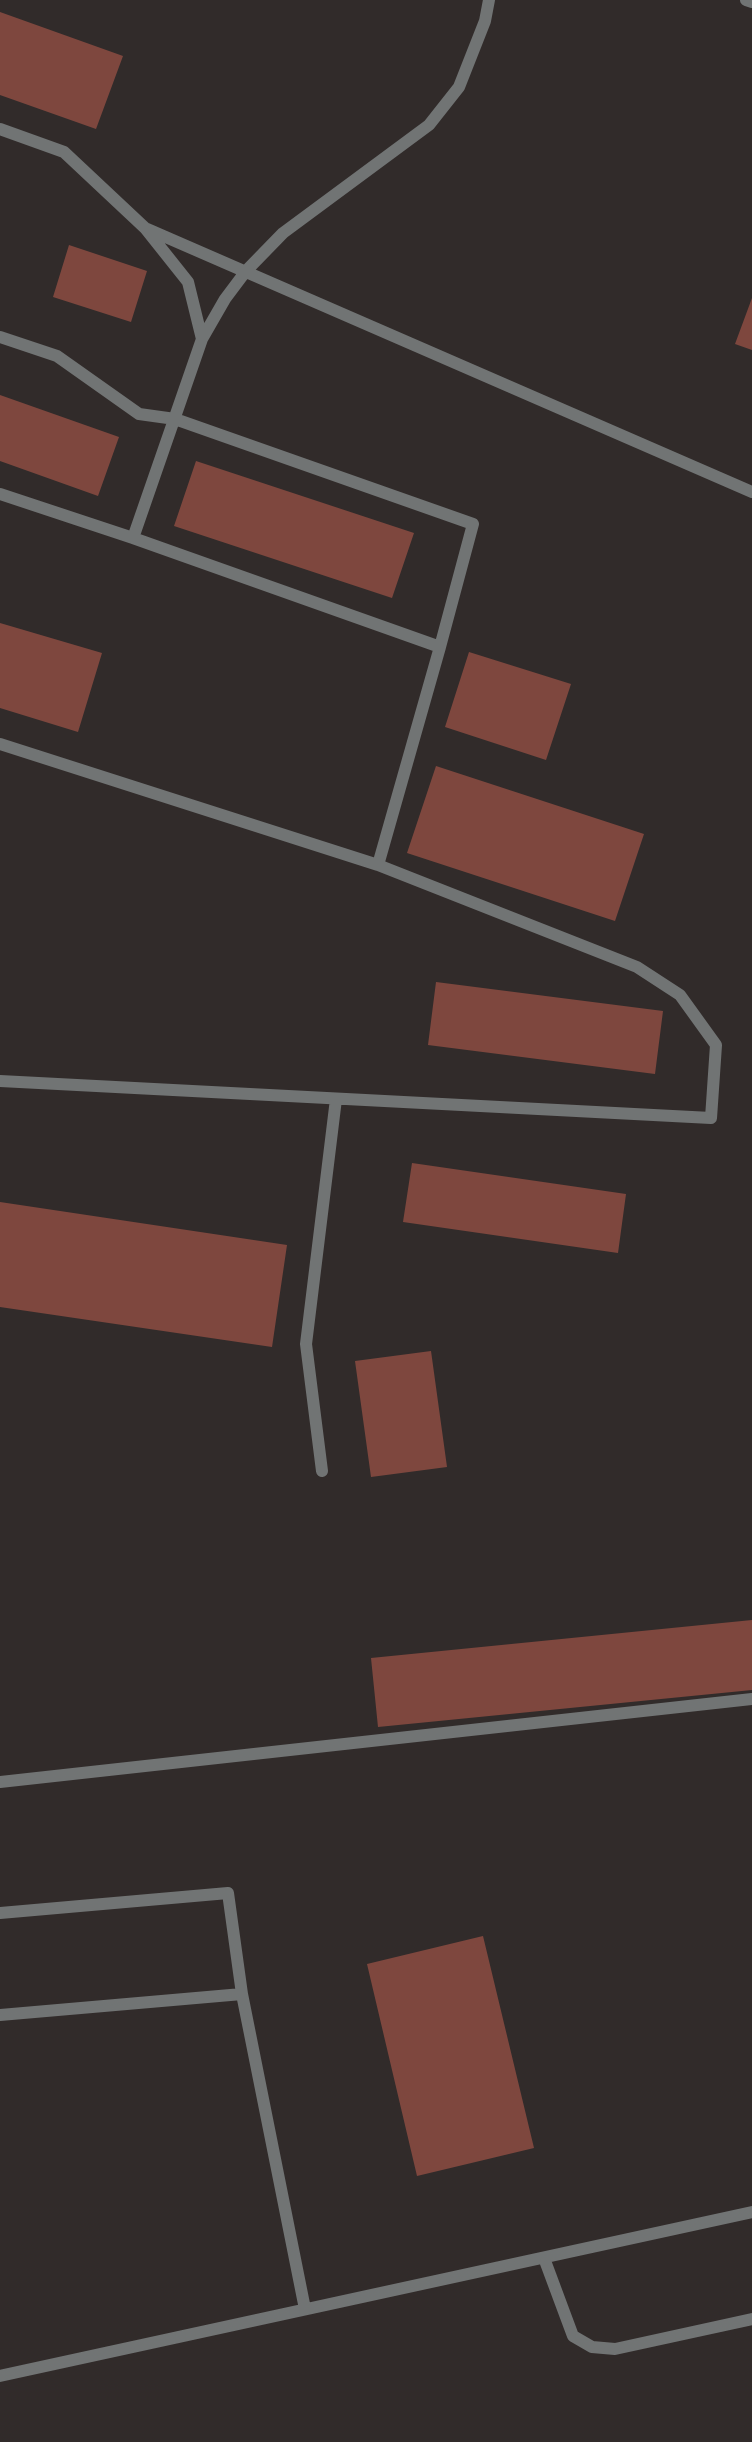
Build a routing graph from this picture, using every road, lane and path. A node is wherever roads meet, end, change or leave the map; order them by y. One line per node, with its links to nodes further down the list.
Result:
1 (489, 0): 6 (lane)
2 (746, 0): 3 (lane)
3 (752, 2)
4 (0, 129): 5 (lane)
5 (145, 228): 6 (lane); 8 (lane)
6 (246, 272): 8 (lane); 10 (lane)
7 (0, 337): 9 (lane)
8 (202, 339): 9 (lane)
9 (174, 419): 12 (lane); 13 (lane)
10 (752, 492)
11 (0, 494): 12 (lane)
12 (133, 538): 13 (lane)
13 (440, 647): 15 (lane)
14 (0, 744): 15 (lane)
15 (378, 865): 17 (lane)
16 (0, 1082): 17 (lane)
17 (336, 1099): 18 (lane)
18 (322, 1471)
19 (752, 1699): 20 (lane)
20 (0, 1782)
21 (0, 1912): 22 (lane)
22 (242, 1994): 23 (lane); 26 (lane)
23 (0, 2015)
24 (752, 2212): 25 (lane)
25 (544, 2258): 26 (lane); 27 (lane)
26 (305, 2309): 28 (lane)
27 (752, 2319)
28 (0, 2376)

